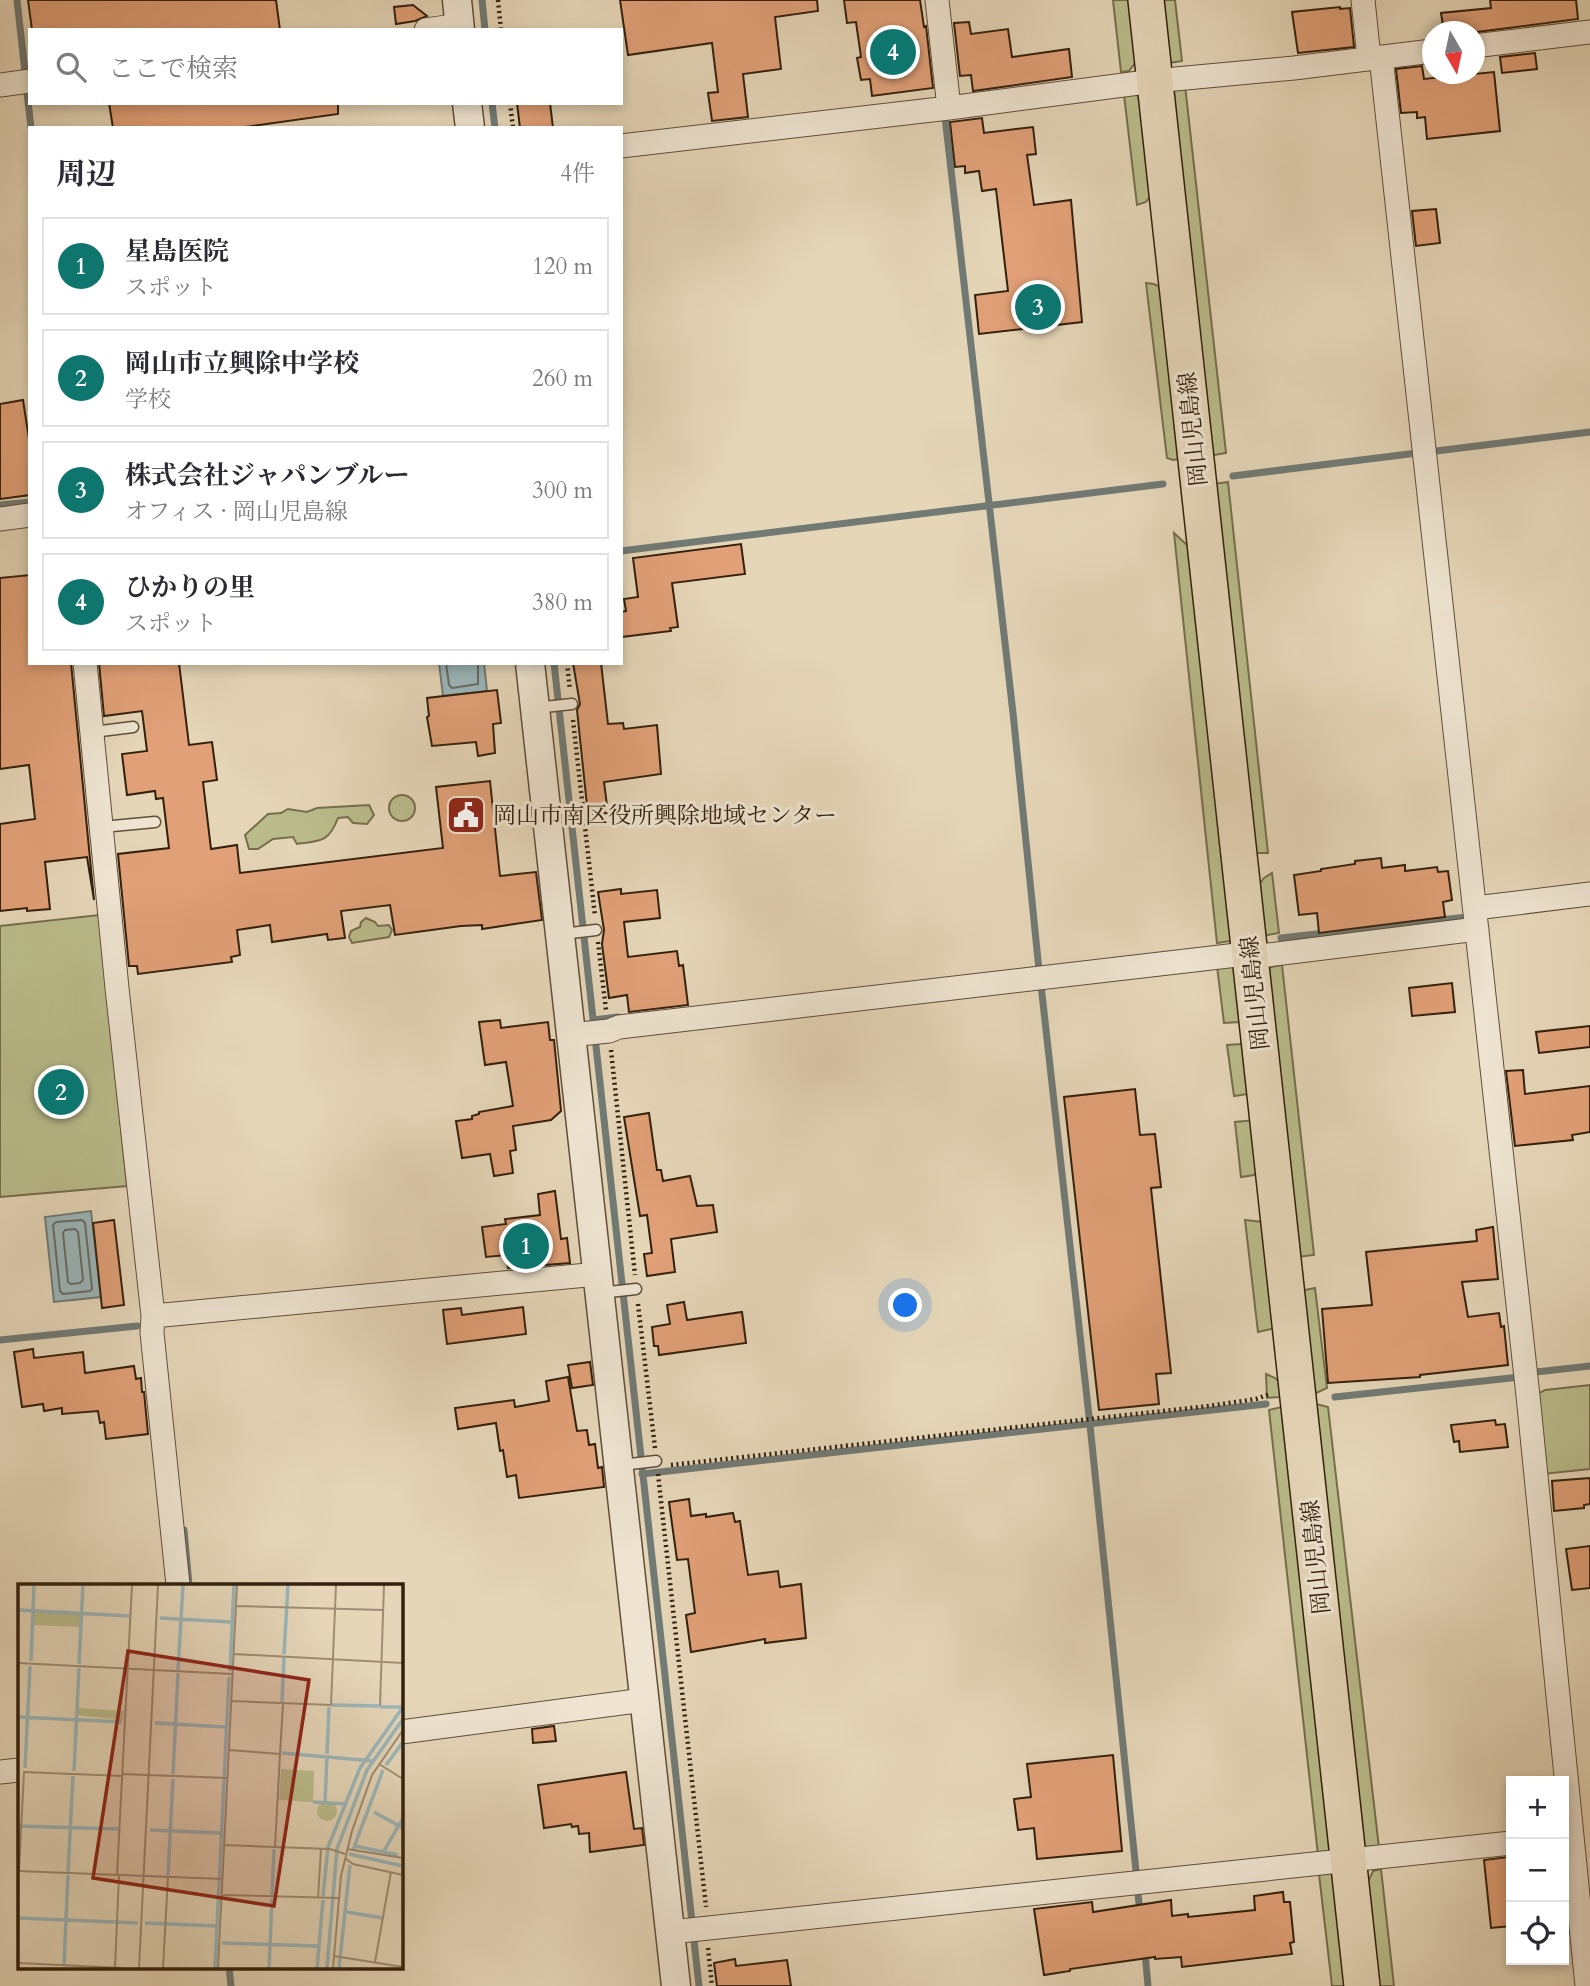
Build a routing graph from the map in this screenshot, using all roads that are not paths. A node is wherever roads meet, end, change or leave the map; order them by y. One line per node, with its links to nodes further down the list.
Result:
1 (937, 0): 14 (street)
2 (1146, 0): 11 (main road, 岡山児島線)
3 (1363, 0): 9 (street)
4 (459, 18): 5 (street)
5 (432, 28)
6 (1590, 32): 7 (street)
7 (1485, 45)
8 (1422, 52): 9 (street)
9 (1375, 58): 11 (street); 28 (street)
10 (28, 81): 12 (street)
11 (1154, 81): 14 (street); 31 (main road, 岡山児島線)
12 (0, 85)
13 (467, 105): 15 (street)
14 (949, 108): 16 (street)
15 (470, 126)
16 (623, 146)
17 (28, 515): 18 (street)
18 (0, 519)
19 (85, 665): 24 (street)
20 (531, 665): 22 (street)
21 (569, 705): 22 (lane)
22 (543, 708): 30 (street)
23 (133, 727): 24 (lane)
24 (93, 732): 26 (street)
25 (155, 822): 26 (lane)
26 (102, 827): 35 (street)
27 (1590, 894): 28 (street)
28 (1476, 918): 31 (street); 43 (street)
29 (594, 931): 30 (lane)
30 (567, 934): 32 (street)
31 (1251, 956): 32 (street); 45 (main road, 岡山児島線)
32 (595, 1029): 33 (street)
33 (603, 1287): 34 (lane); 35 (street); 37 (street)
34 (634, 1289)
35 (153, 1316): 38 (street)
36 (654, 1461): 37 (lane)
37 (625, 1464): 39 (street)
38 (178, 1584)
39 (644, 1700): 40 (street); 46 (street)
40 (402, 1732)
41 (18, 1770): 42 (street)
42 (0, 1772)
43 (1576, 1836): 49 (street)
44 (1506, 1844): 45 (street)
45 (1349, 1861): 46 (street); 48 (main road, 岡山児島線)
46 (694, 1929): 47 (street)
47 (676, 1986)
48 (1362, 1986)
49 (1587, 1986)

